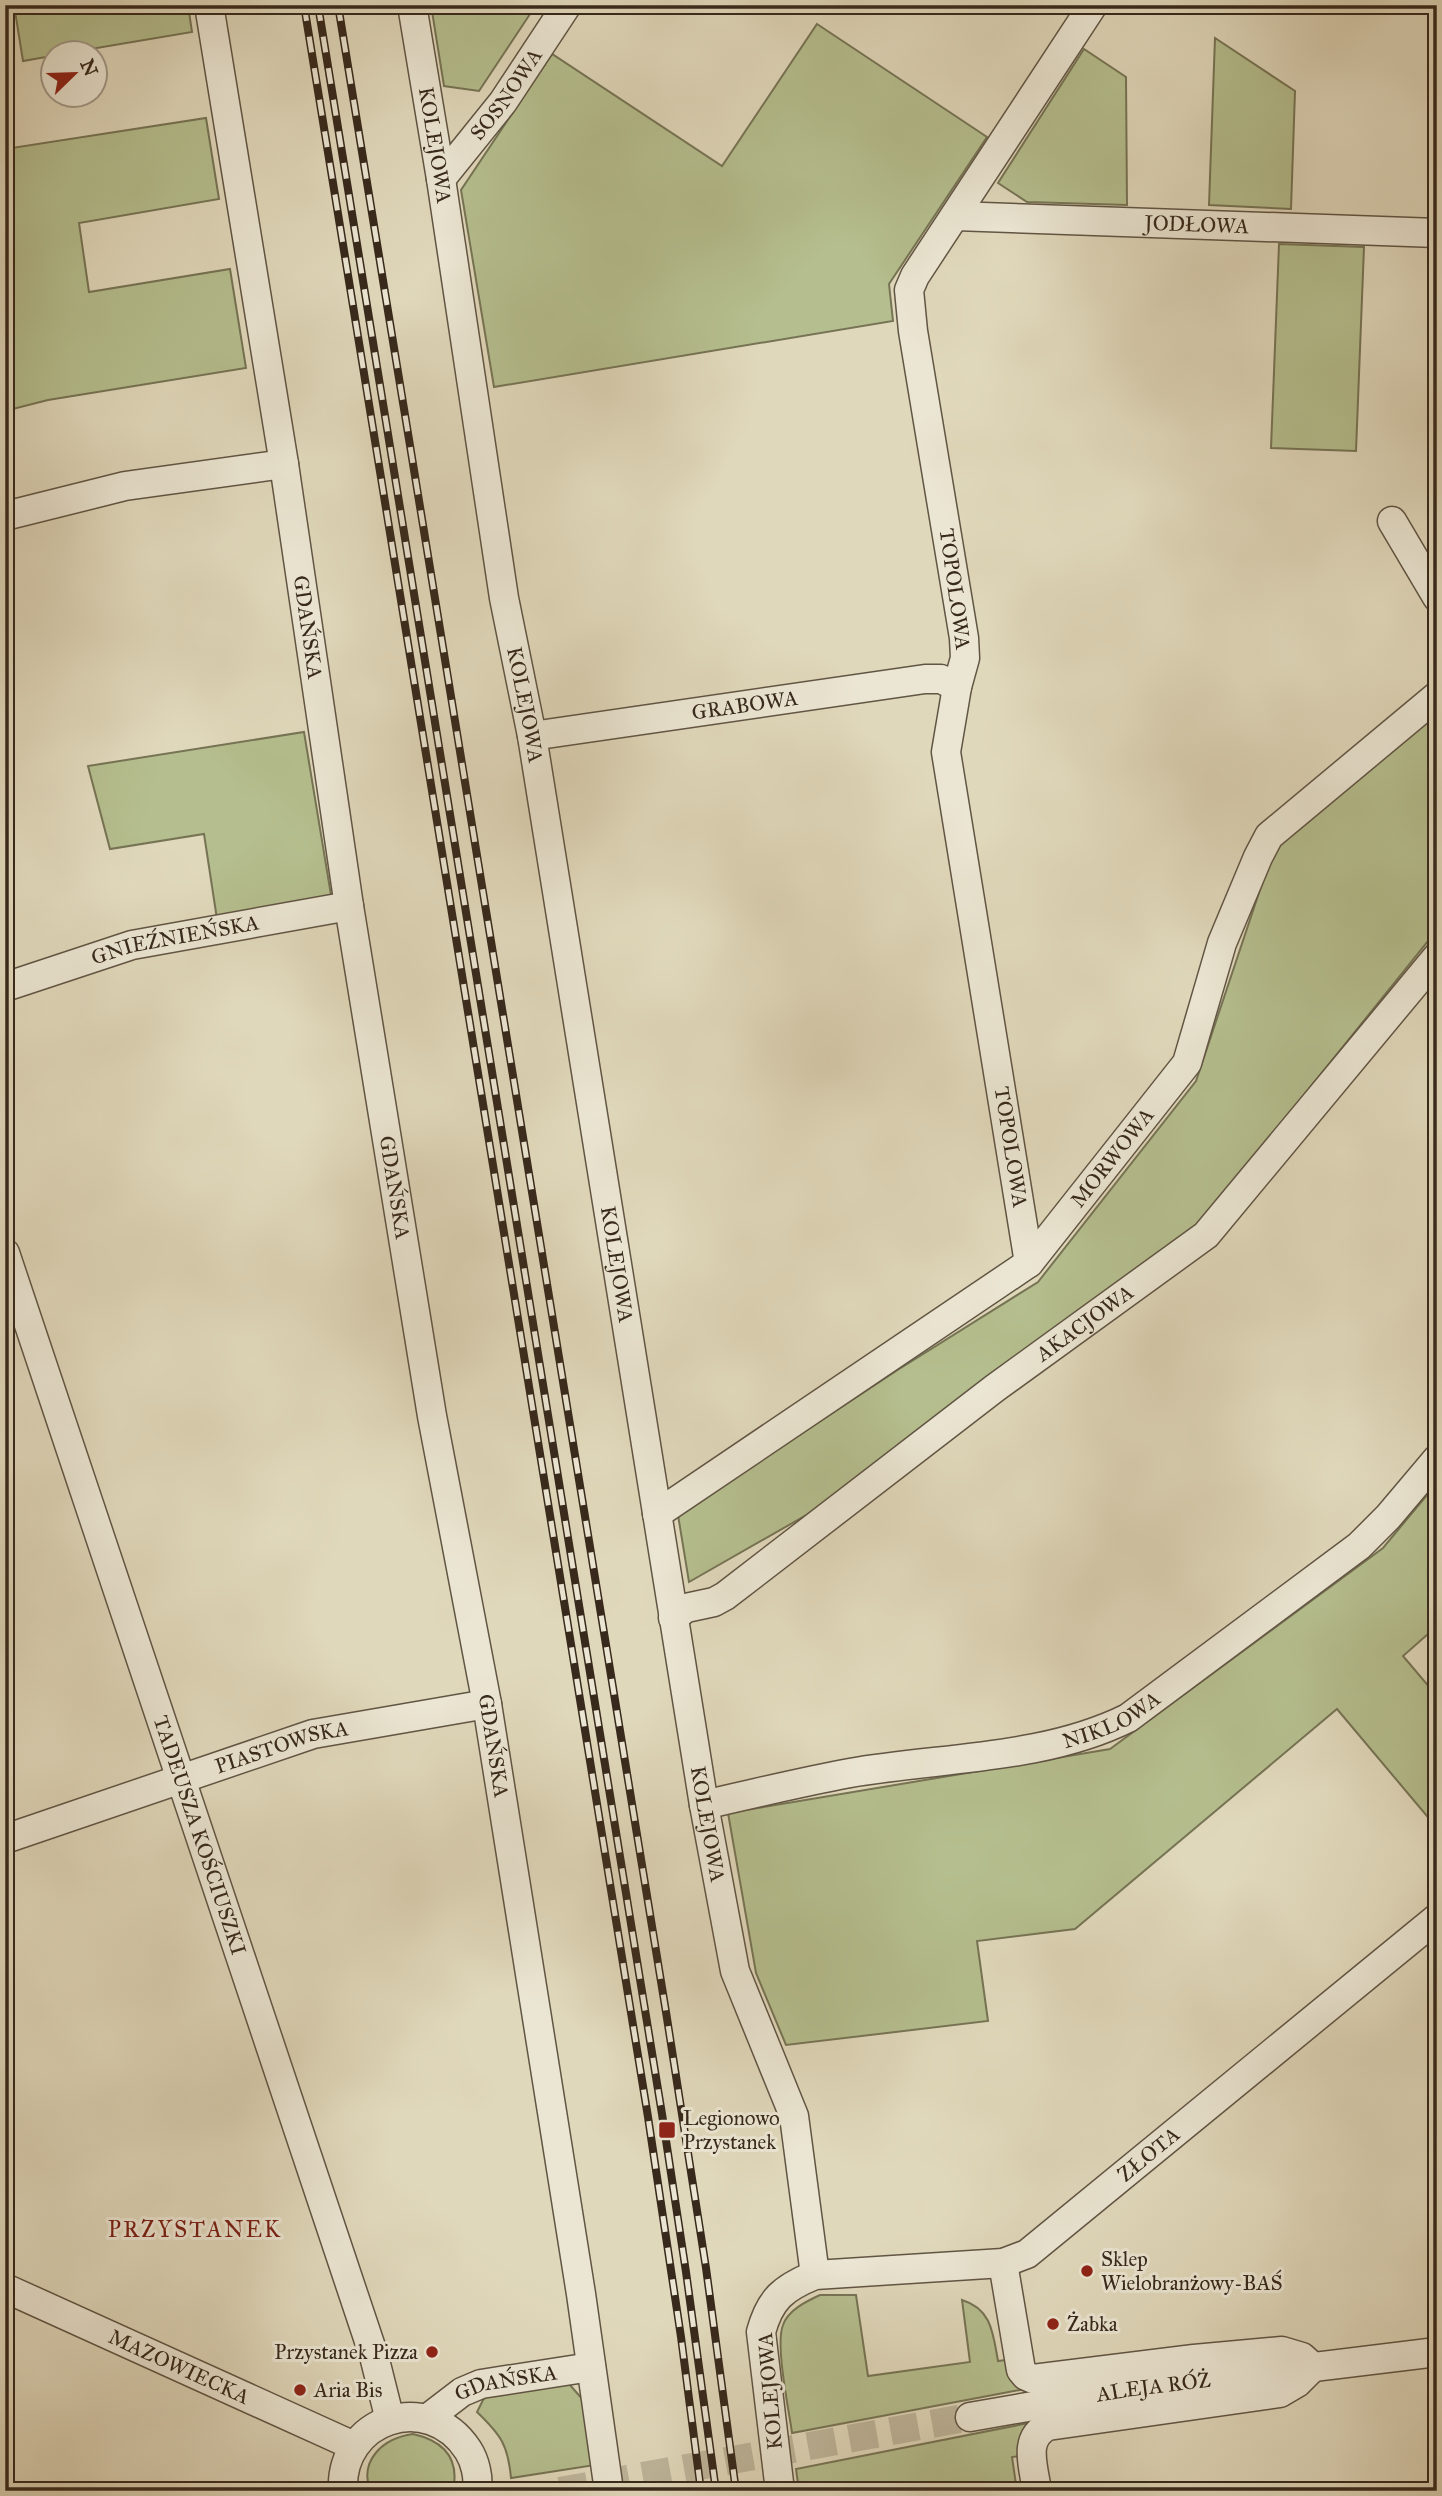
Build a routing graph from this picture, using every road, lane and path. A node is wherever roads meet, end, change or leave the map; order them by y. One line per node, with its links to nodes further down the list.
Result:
1 (209, 5): 8 (street, GDAŃSKA)
2 (412, 5): 5 (street, KOLEJOWA)
3 (567, 5): 5 (street, SOSNOWA)
4 (1093, 5): 6 (street, TOPOLOWA)
5 (441, 179): 14 (street, KOLEJOWA)
6 (956, 216): 7 (street, JODŁOWA); 12 (street, TOPOLOWA)
7 (1437, 233)
8 (284, 464): 9 (street); 15 (street, GDAŃSKA)
9 (5, 516)
10 (1392, 521): 11 (street)
11 (1437, 597)
12 (957, 687): 14 (street, GRABOWA); 19 (street, TOPOLOWA)
13 (1437, 695): 19 (street, MORWOWA)
14 (532, 736): 21 (street, KOLEJOWA)
15 (349, 906): 17 (street, GNIEŹNIEŃSKA); 23 (street, GDAŃSKA)
16 (1437, 957): 22 (street, AKACJOWA)
17 (5, 987)
18 (5, 1253): 24 (street, TADEUSZA KOŚCIUSZKI)
19 (1029, 1263): 21 (street, MORWOWA)
20 (1437, 1460): 25 (street, NIKLOWA)
21 (657, 1514): 22 (street, KOLEJOWA)
22 (673, 1618): 25 (street, KOLEJOWA)
23 (487, 1704): 24 (street, PIASTOWSKA); 32 (street, GDAŃSKA)
24 (181, 1781): 26 (street, PIASTOWSKA); 36 (street, TADEUSZA KOŚCIUSZKI)
25 (704, 1805): 29 (street, KOLEJOWA)
26 (5, 1839)
27 (1437, 1919): 28 (street, ZŁOTA)
28 (1003, 2263): 29 (street, ZŁOTA); 33 (street, ALEJA RÓŻ)
29 (815, 2275): 41 (street, KOLEJOWA)
30 (5, 2288): 37 (street, MAZOWIECKA)
31 (1437, 2352): 33 (street, ALEJA RÓŻ)
32 (591, 2367): 35 (street, GDAŃSKA); 40 (street, GDAŃSKA)
33 (1313, 2367): 34 (street, ALEJA RÓŻ); 42 (street, ALEJA RÓŻ)
34 (981, 2414)
35 (428, 2418): 36 (street); 39 (street)
36 (390, 2420): 37 (street)
37 (354, 2446): 38 (street)
38 (341, 2491)
39 (477, 2491)
40 (609, 2491)
41 (780, 2491)
42 (1037, 2491)

